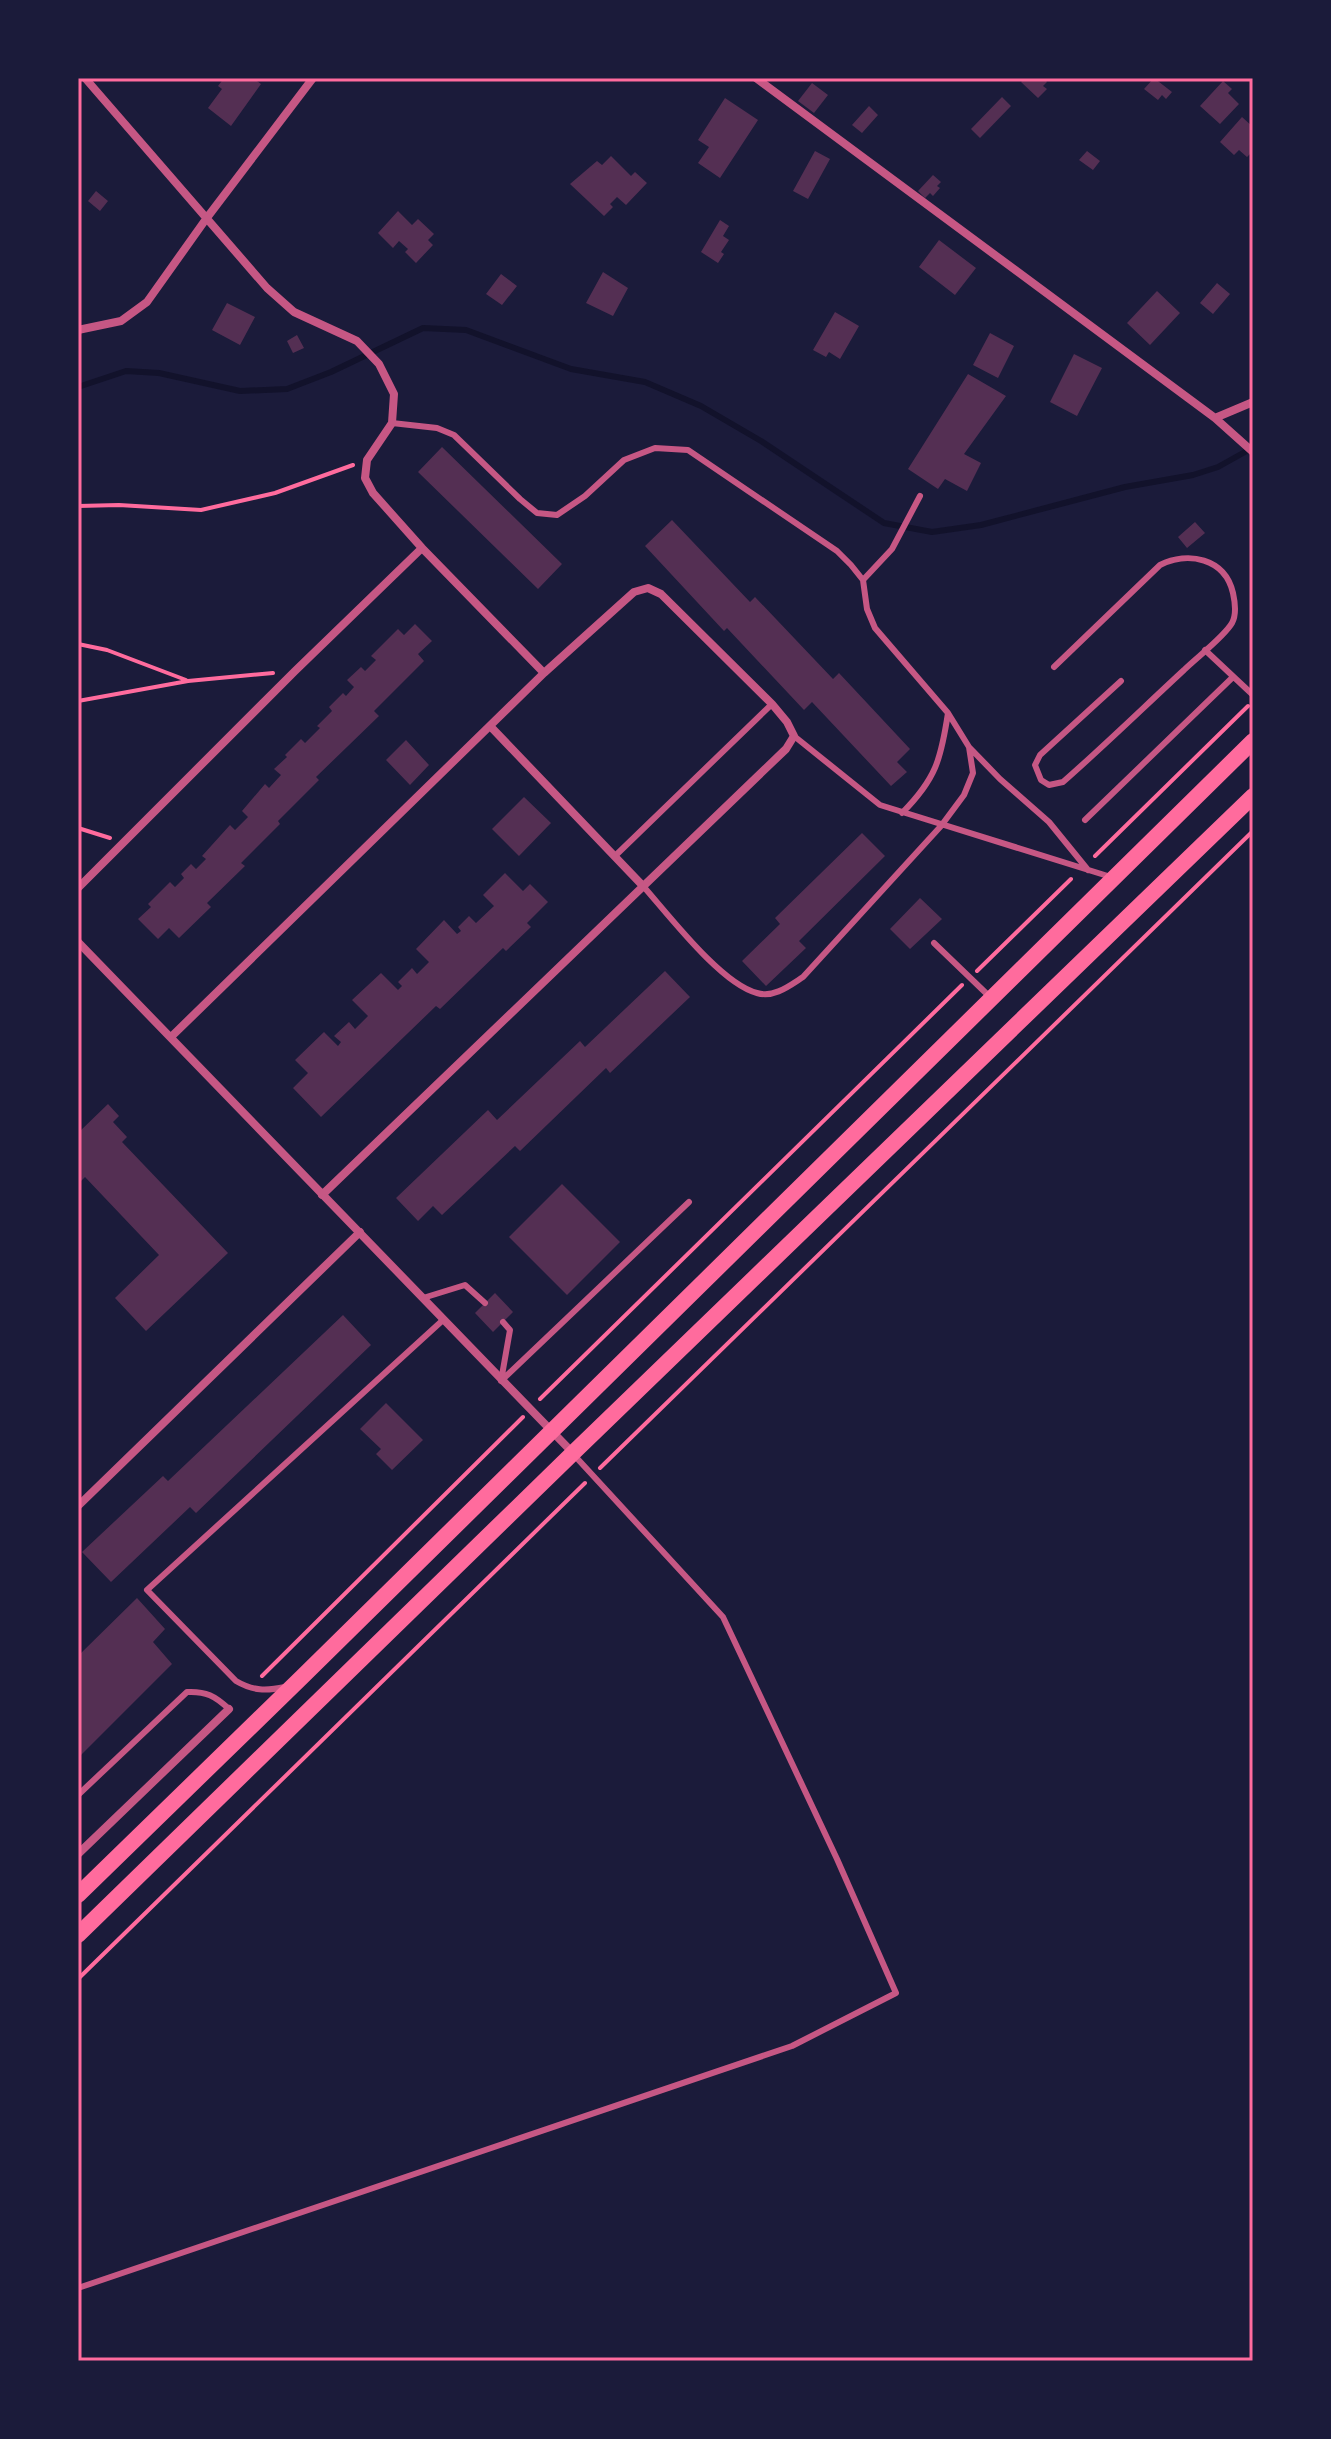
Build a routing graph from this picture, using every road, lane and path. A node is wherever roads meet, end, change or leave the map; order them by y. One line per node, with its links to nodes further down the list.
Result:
1 (85, 78): 4 (street)
2 (313, 78): 4 (street)
3 (756, 78): 7 (street)
4 (206, 219): 5 (street); 8 (street)
5 (78, 330)
6 (1253, 402): 7 (street)
7 (1215, 418): 9 (street)
8 (392, 423): 10 (street); 14 (lane)
9 (1253, 452)
10 (367, 460): 12 (path); 13 (street)
11 (920, 496): 14 (lane)
12 (78, 506)
13 (422, 548): 18 (street); 19 (street)
14 (863, 580): 27 (lane)
15 (78, 644): 21 (path)
16 (1205, 650): 17 (lane); 20 (lane); 22 (lane)
17 (1054, 667)
18 (295, 671): 21 (path); 38 (street)
19 (544, 673): 26 (street); 28 (street)
20 (1233, 677): 23 (lane); 34 (lane)
21 (188, 681): 24 (path)
22 (1121, 681)
23 (1253, 695)
24 (78, 701)
25 (1253, 701): 40 (path)
26 (772, 704): 29 (street); 39 (lane)
27 (948, 713): 31 (lane); 33 (lane)
28 (491, 727): 39 (street); 48 (street)
29 (794, 736): 33 (lane); 42 (street)
30 (1253, 741): 41 (main road)
31 (969, 747): 35 (lane); 40 (lane)
32 (1253, 796): 59 (main road)
33 (902, 813): 35 (lane)
34 (1085, 820)
35 (941, 826): 40 (lane); 42 (lane)
36 (78, 828): 38 (path)
37 (1253, 831): 60 (path)
38 (123, 843): 43 (street)
39 (615, 856): 42 (street)
40 (1085, 868): 41 (lane); 46 (path)
41 (1113, 878): 47 (main road)
42 (643, 886): 49 (street)
43 (78, 888)
44 (78, 942): 48 (street)
45 (934, 943): 46 (lane)
46 (970, 978): 47 (lane); 57 (path)
47 (990, 998): 58 (main road)
48 (171, 1037): 49 (street)
49 (322, 1195): 51 (street)
50 (689, 1202): 56 (lane)
51 (360, 1232): 52 (street); 61 (street)
52 (423, 1298): 53 (lane); 54 (street)
53 (485, 1303)
54 (443, 1320): 56 (street); 63 (lane)
55 (503, 1322): 56 (lane)
56 (501, 1381): 57 (street)
57 (530, 1410): 58 (street); 63 (path)
58 (551, 1431): 59 (street); 62 (main road)
59 (573, 1453): 60 (lane); 68 (main road)
60 (593, 1475): 69 (path); 70 (lane)
61 (78, 1506)
62 (302, 1677): 63 (lane); 67 (main road)
63 (249, 1689)
64 (229, 1709): 65 (lane); 66 (street)
65 (78, 1795)
66 (78, 1854)
67 (78, 1895)
68 (78, 1935)
69 (78, 1979)
70 (78, 2288)

